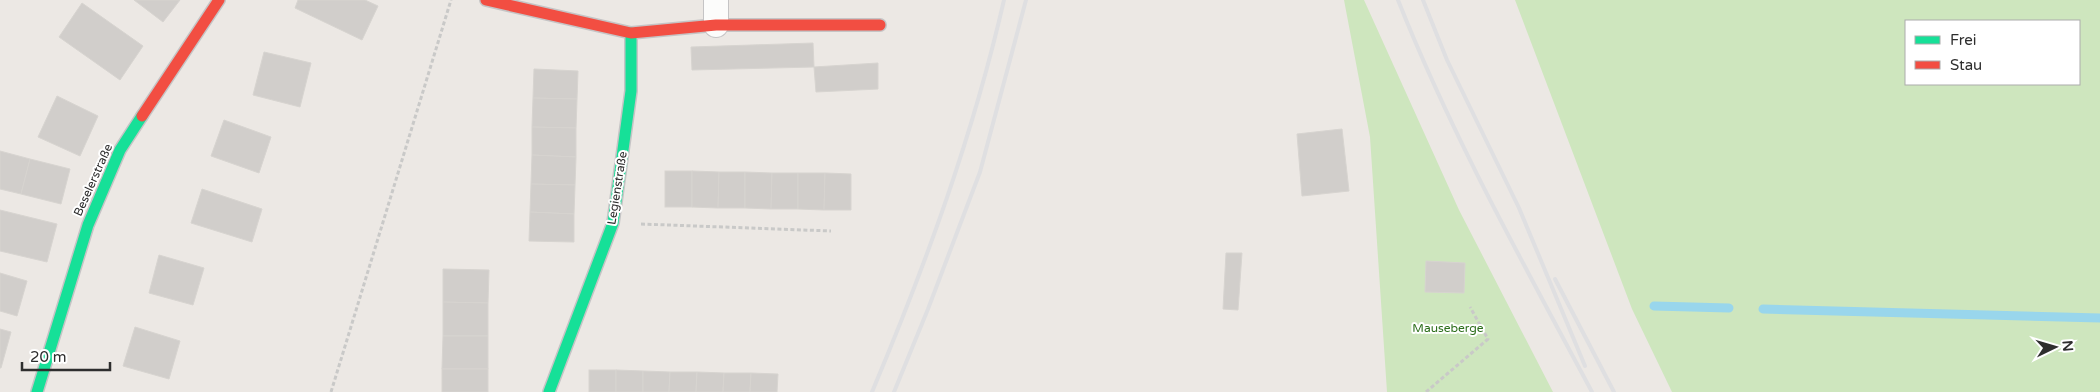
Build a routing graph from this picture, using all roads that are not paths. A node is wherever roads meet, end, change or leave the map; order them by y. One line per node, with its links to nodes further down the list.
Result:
1 (219, 0): 7 (street, Beselerstraße)
2 (486, 0): 6 (street)
3 (716, 0): 4 (street)
4 (716, 25): 5 (street); 6 (street)
5 (880, 25)
6 (631, 32): 8 (street, Legienstraße)
7 (37, 392)
8 (549, 392)

